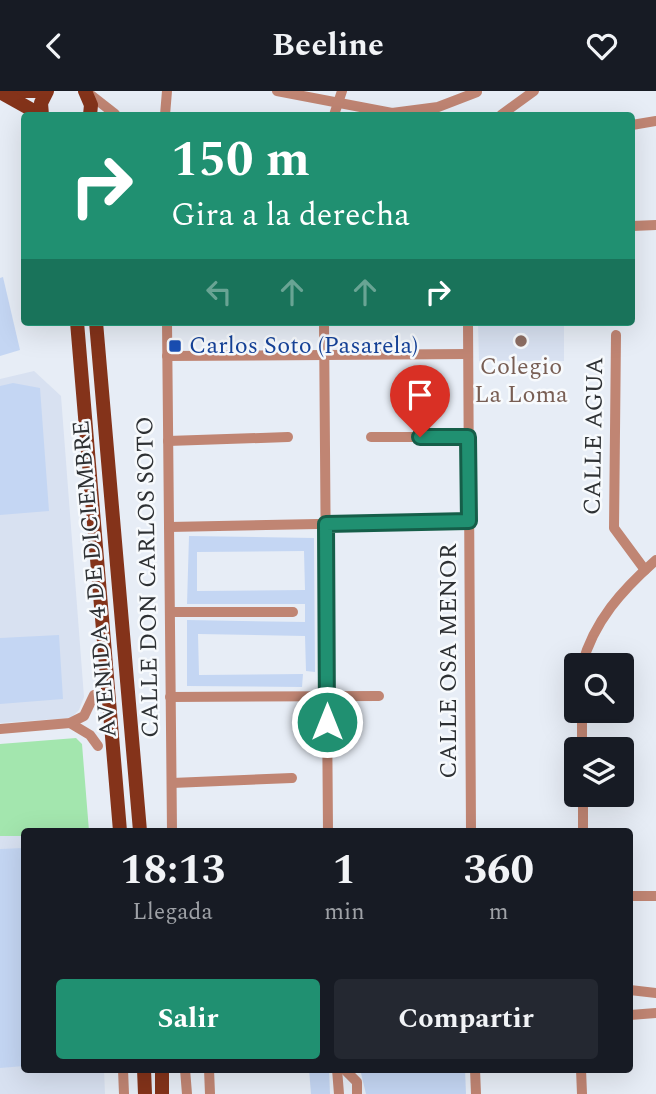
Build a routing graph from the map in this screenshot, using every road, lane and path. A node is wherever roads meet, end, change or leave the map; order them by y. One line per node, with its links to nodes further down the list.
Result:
1 (1, 91): 2 (main road); 11 (main road)
2 (37, 91)
3 (47, 91): 12 (main road)
4 (85, 91): 13 (main road); 14 (street)
5 (167, 91): 15 (street)
6 (277, 91): 10 (street)
7 (342, 91): 10 (street)
8 (533, 91): 19 (street)
9 (477, 92): 18 (street)
10 (338, 104): 16 (street); 17 (street)
11 (37, 112)
12 (42, 112)
13 (91, 112)
14 (112, 112)
15 (165, 112)
16 (335, 112)
17 (386, 112)
18 (400, 112)
19 (505, 112)
20 (656, 121): 21 (street)
21 (635, 124)
22 (656, 225): 23 (street)
23 (635, 226)
24 (77, 326): 55 (main road, AVENIDA 4 DE DICIEMBRE)
25 (96, 326): 56 (main road, AVENIDA 4 DE DICIEMBRE)
26 (167, 326): 32 (street, CALLE DON CARLOS SOTO)
27 (324, 326): 30 (street)
28 (468, 326): 31 (street, CALLE OSA MENOR)
29 (616, 335): 41 (street, CALLE AGUA)
30 (325, 354): 31 (street); 32 (street); 38 (street)
31 (468, 354): 35 (street, CALLE OSA MENOR)
32 (167, 356): 36 (street, CALLE DON CARLOS SOTO)
33 (288, 437): 36 (street)
34 (371, 437): 35 (street)
35 (468, 437): 37 (street, CALLE OSA MENOR)
36 (168, 441): 39 (street, CALLE DON CARLOS SOTO)
37 (469, 521): 38 (street); 59 (street, CALLE OSA MENOR)
38 (326, 524): 39 (street); 46 (street)
39 (169, 527): 42 (street, CALLE DON CARLOS SOTO)
40 (656, 560): 41 (street)
41 (645, 570): 44 (street)
42 (170, 612): 43 (street); 48 (street, CALLE DON CARLOS SOTO)
43 (293, 613)
44 (586, 653)
45 (94, 695): 49 (street)
46 (327, 695): 47 (street); 48 (street); 58 (street)
47 (379, 696)
48 (170, 697): 53 (street, CALLE DON CARLOS SOTO)
49 (70, 723): 50 (street); 51 (street)
50 (0, 729)
51 (98, 746)
52 (292, 778): 53 (street)
53 (172, 783): 57 (street, CALLE DON CARLOS SOTO)
54 (583, 807): 60 (street)
55 (120, 828)
56 (140, 828)
57 (172, 828)
58 (328, 828)
59 (471, 828)
60 (583, 828)
61 (633, 896): 62 (street)
62 (656, 896)
63 (633, 990): 64 (street)
64 (656, 993)
65 (656, 1013): 66 (street)
66 (633, 1014)
67 (124, 1073): 76 (street)
68 (144, 1073): 77 (main road)
69 (162, 1073): 78 (main road)
70 (186, 1073): 79 (street)
71 (209, 1073): 80 (street)
72 (337, 1073): 81 (street)
73 (348, 1073): 82 (street)
74 (475, 1073): 83 (street)
75 (581, 1074): 84 (street); 85 (street)
76 (124, 1094)
77 (145, 1094)
78 (162, 1094)
79 (187, 1094)
80 (210, 1094)
81 (338, 1094)
82 (357, 1094)
83 (476, 1094)
84 (576, 1094)
85 (582, 1094)

